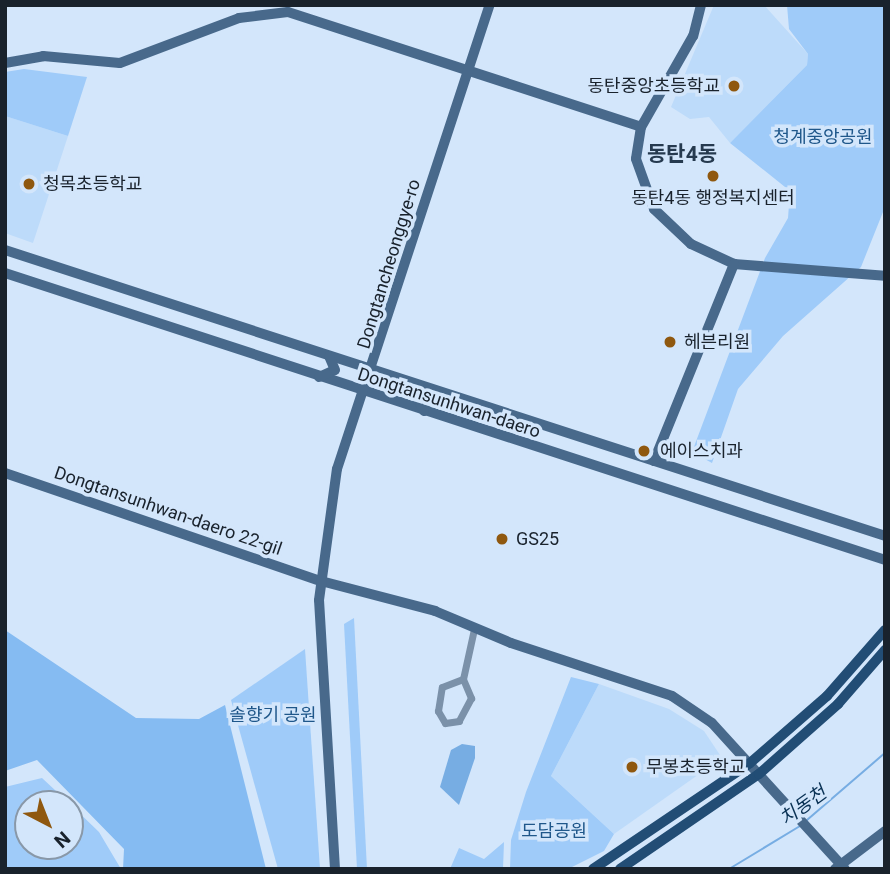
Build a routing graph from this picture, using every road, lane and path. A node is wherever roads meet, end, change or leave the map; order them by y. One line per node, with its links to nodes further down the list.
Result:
1 (490, 5): 4 (street, Dongtancheonggye-ro)
2 (701, 5): 5 (street)
3 (5, 63): 4 (street)
4 (468, 68): 5 (street); 11 (street, Dongtancheonggye-ro)
5 (641, 127): 7 (street)
6 (5, 250): 10 (street, Dongtansunhwan-daero)
7 (734, 264): 9 (street); 16 (street)
8 (5, 273): 12 (street, Dongtansunhwan-daero)
9 (885, 276)
10 (325, 354): 11 (street, Dongtansunhwan-daero); 12 (street)
11 (373, 370): 13 (street, Dongtansunhwan-daero); 14 (street, Dongtancheonggye-ro)
12 (318, 377): 14 (street, Dongtansunhwan-daero)
13 (435, 390): 15 (street); 16 (street, Dongtansunhwan-daero)
14 (364, 393): 15 (street, Dongtansunhwan-daero); 20 (street, Dongtancheonggye-ro)
15 (425, 412): 19 (street, Dongtansunhwan-daero)
16 (654, 461): 18 (street, Dongtansunhwan-daero)
17 (5, 473): 20 (street, Dongtansunhwan-daero 22-gil)
18 (885, 536)
19 (881, 557)
20 (321, 581): 21 (street, Dongtansunhwan-daero 22-gil); 29 (street, Dongtancheonggye-ro)
21 (474, 629): 24 (street); 25 (street, Dongtansunhwan-daero 22-gil)
22 (885, 630): 25 (main road)
23 (885, 650): 26 (main road)
24 (463, 679): 24 (street)
25 (750, 763): 26 (street, Dongtansunhwan-daero 22-gil); 30 (main road)
26 (759, 774): 28 (street, Dongtansunhwan-daero 22-gil); 31 (main road)
27 (885, 831): 28 (street)
28 (840, 867)
29 (335, 869)
30 (593, 869)
31 (620, 869)

